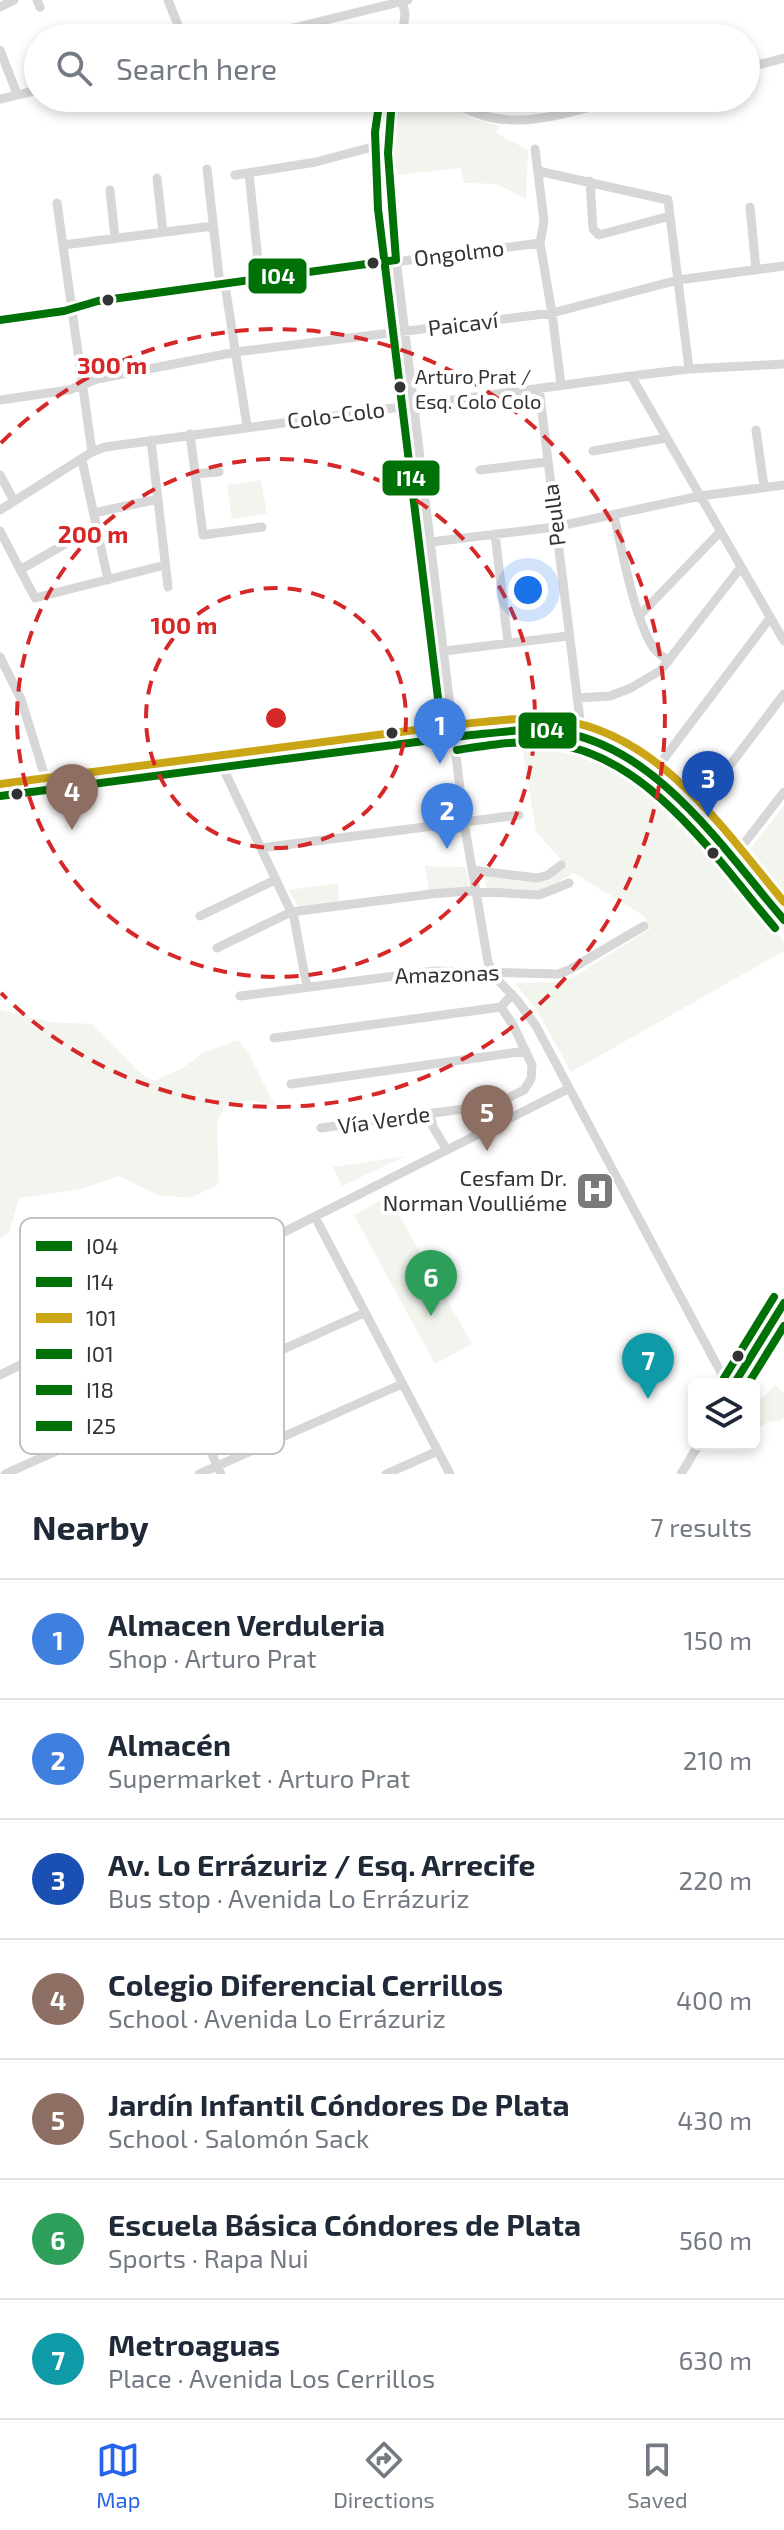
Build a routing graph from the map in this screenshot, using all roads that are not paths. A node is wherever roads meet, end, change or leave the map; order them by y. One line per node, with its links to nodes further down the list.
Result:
1 (14, 0): 4 (street)
2 (168, 0): 5 (street)
3 (404, 1): 6 (street); 7 (street)
4 (0, 7)
5 (177, 24)
6 (310, 24)
7 (404, 24)
8 (0, 50): 12 (street)
9 (784, 58): 10 (street)
10 (760, 64)
11 (24, 93): 12 (street)
12 (17, 94): 13 (street)
13 (0, 99)
14 (390, 112): 17 (street)
15 (469, 112): 16 (street)
16 (564, 112)
17 (387, 143): 21 (street); 34 (street)
18 (535, 149): 20 (street)
19 (207, 169): 29 (street)
20 (538, 171): 24 (street); 32 (street)
21 (249, 173): 22 (street); 37 (street)
22 (235, 175)
23 (157, 178): 30 (street)
24 (590, 181): 28 (street); 28 (street)
25 (110, 190): 31 (street)
26 (57, 203): 33 (street)
27 (750, 207): 36 (street)
28 (670, 216): 38 (street)
29 (213, 226): 30 (street); 39 (street)
30 (163, 232): 31 (street)
31 (115, 238): 33 (street)
32 (540, 243): 34 (street, Ongolmo); 41 (street)
33 (63, 245): 40 (street)
34 (396, 260): 37 (street, Ongolmo); 43 (street)
35 (784, 266): 36 (street, Paicaví)
36 (756, 269): 38 (street, Paicaví)
37 (260, 280): 39 (street, Ongolmo)
38 (678, 280): 41 (street, Paicaví); 46 (street)
39 (223, 285): 40 (street, Ongolmo); 44 (street)
40 (72, 308): 42 (street, Ongolmo); 48 (street)
41 (552, 313): 43 (street, Paicaví); 49 (street)
42 (0, 320)
43 (405, 330): 44 (street, Paicaví); 52 (street)
44 (236, 352): 48 (street, Paicaví); 53 (street)
45 (784, 364): 46 (street, Colo-Colo)
46 (689, 369): 47 (street, Colo-Colo)
47 (631, 376): 49 (street, Colo-Colo); 56 (street)
48 (83, 385): 51 (street, Paicaví); 59 (street)
49 (561, 385): 50 (street, Colo-Colo)
50 (539, 388): 52 (street, Colo-Colo); 61 (street, Peulla)
51 (0, 400)
52 (414, 405): 53 (street, Colo-Colo); 80 (street)
53 (247, 426): 55 (street, Colo-Colo)
54 (756, 430): 67 (street)
55 (190, 434): 57 (street, Colo-Colo); 64 (street)
56 (666, 438): 58 (street); 68 (street)
57 (151, 440): 59 (street, Colo-Colo); 69 (street)
58 (593, 451)
59 (92, 452): 60 (street, Colo-Colo)
60 (82, 460): 70 (street, Colo-Colo); 72 (street)
61 (547, 462): 62 (street); 76 (street, Peulla)
62 (480, 470)
63 (219, 472): 64 (street)
64 (195, 474): 75 (street)
65 (0, 475): 70 (street)
66 (784, 485): 67 (street)
67 (764, 487): 68 (street)
68 (700, 496): 73 (street); 78 (street)
69 (158, 499): 72 (street); 81 (street)
70 (14, 501): 71 (street, Colo-Colo)
71 (0, 510)
72 (94, 513): 74 (street)
73 (614, 516): 76 (street); 86 (street)
74 (96, 526): 83 (street); 84 (street)
75 (262, 527)
76 (555, 527): 79 (street); 88 (street, Peulla)
77 (0, 531): 83 (street)
78 (720, 532): 82 (street); 86 (street)
79 (495, 534): 80 (street); 90 (street)
80 (431, 542): 91 (street)
81 (165, 565): 84 (street); 85 (street)
82 (741, 567): 87 (street); 93 (street)
83 (20, 570): 84 (street)
84 (108, 580)
85 (168, 587)
86 (639, 616): 93 (street)
87 (770, 618): 89 (street); 99 (street)
88 (568, 636): 90 (street); 95 (street, Peulla)
89 (784, 641)
90 (508, 643): 91 (street)
91 (445, 651): 97 (street)
92 (0, 657): 100 (street)
93 (669, 661): 95 (street)
94 (784, 694): 103 (street)
95 (577, 698): 96 (street, Peulla)
96 (582, 736): 97 (main road); 99 (main road)
97 (455, 738): 98 (main road); 105 (street)
98 (223, 768): 100 (main road); 106 (street)
99 (653, 773): 103 (main road)
100 (49, 790): 102 (main road)
101 (784, 792): 107 (street)
102 (0, 796)
103 (693, 814): 107 (main road)
104 (519, 815): 105 (street)
105 (464, 822): 106 (street); 109 (street)
106 (261, 848): 110 (street)
107 (732, 859): 115 (main road)
108 (561, 865): 109 (street)
109 (472, 870): 112 (street)
110 (275, 880): 113 (street); 114 (street)
111 (569, 883): 112 (street)
112 (476, 892): 113 (street); 118 (street)
113 (291, 912): 117 (street); 119 (street)
114 (200, 916)
115 (784, 920)
116 (644, 926): 118 (street, Amazonas)
117 (217, 948)
118 (491, 971): 119 (street, Amazonas); 120 (street)
119 (307, 987): 121 (street, Amazonas)
120 (512, 994): 122 (street); 126 (street)
121 (240, 996)
122 (501, 1007): 123 (street); 124 (street, Vía Verde)
123 (274, 1038)
124 (526, 1051): 125 (street); 127 (street, Vía Verde)
125 (291, 1084)
126 (568, 1089): 129 (street); 137 (street)
127 (430, 1113): 128 (street, Vía Verde); 129 (street)
128 (321, 1128)
129 (447, 1150): 130 (street)
130 (315, 1217): 131 (street); 133 (street)
131 (284, 1232)
132 (784, 1303): 138 (street)
133 (364, 1313): 134 (street); 139 (street)
134 (284, 1349)
135 (20, 1365): 136 (street)
136 (0, 1375)
137 (724, 1378)
138 (738, 1378)
139 (402, 1384): 140 (street); 142 (street)
140 (284, 1439)
141 (695, 1450): 150 (street)
142 (438, 1451): 148 (street); 149 (street)
143 (50, 1454): 146 (street)
144 (253, 1454): 145 (street)
145 (219, 1470): 147 (street)
146 (5, 1474)
147 (199, 1474)
148 (386, 1474)
149 (450, 1474)
150 (681, 1474)

